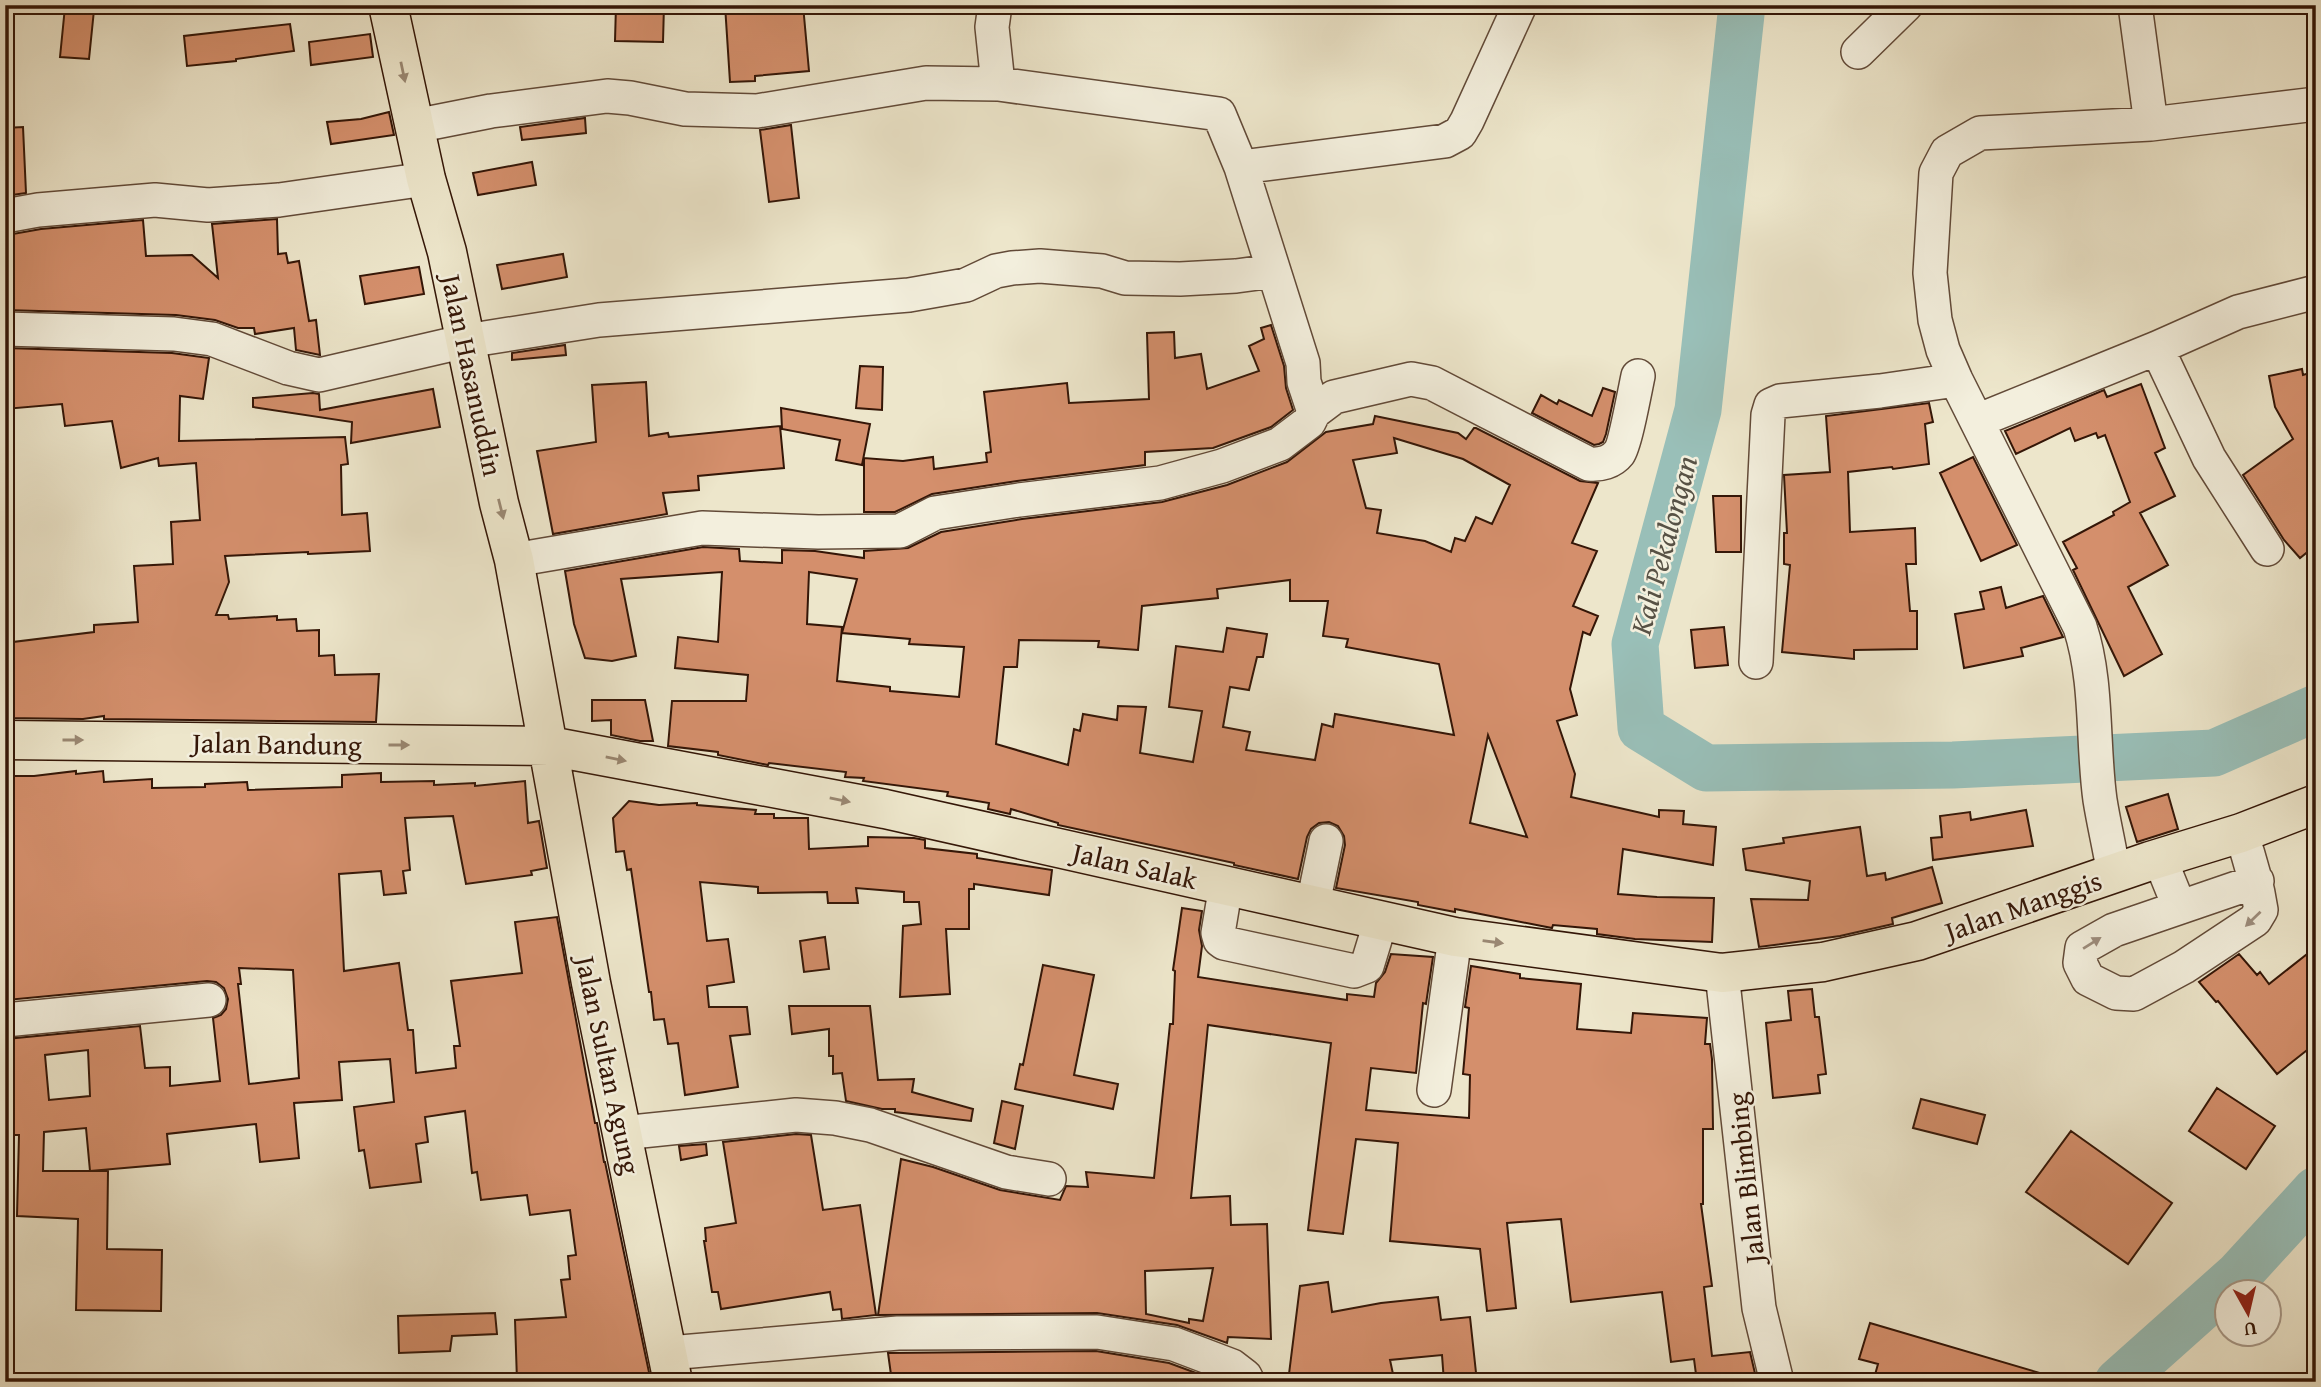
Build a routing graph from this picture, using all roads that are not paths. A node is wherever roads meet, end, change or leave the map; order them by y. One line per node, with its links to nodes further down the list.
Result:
1 (388, 5): 10 (main road, Jalan Hasanuddin, one-way to 10)
2 (995, 5): 7 (street)
3 (1520, 5): 11 (street)
4 (1906, 5): 6 (street)
5 (2136, 5): 9 (street)
6 (1858, 52)
7 (998, 84): 10 (street); 11 (street)
8 (2316, 104): 9 (street)
9 (2151, 124): 20 (street)
10 (415, 126): 12 (main road, Jalan Hasanuddin)
11 (1241, 167): 14 (street)
12 (426, 178): 13 (street); 17 (main road, Jalan Hasanuddin)
13 (5, 216)
14 (1273, 271): 17 (street); 21 (street)
15 (2316, 292): 18 (street)
16 (5, 329): 17 (street)
17 (466, 341): 24 (main road, Jalan Hasanuddin, one-way to 24)
18 (2157, 348): 22 (street); 23 (street)
19 (1638, 376): 21 (street)
20 (1956, 380): 22 (street); 25 (street)
21 (1314, 412): 24 (street)
22 (1977, 421): 32 (street)
23 (2267, 549)
24 (514, 560): 27 (main road, Jalan Hasanuddin)
25 (1756, 662)
26 (5, 740): 27 (main road, Jalan Bandung, one-way to 27)
27 (549, 746): 34 (main road, Jalan Salak, one-way to 34); 43 (main road, Jalan Sultan Agung)
28 (2316, 804): 29 (main road, Jalan Manggis)
29 (2241, 833): 31 (main road, Jalan Manggis); 33 (street)
30 (1326, 841): 35 (street)
31 (2160, 859): 32 (main road, Jalan Manggis); 36 (street)
32 (2114, 875): 39 (main road, Jalan Manggis)
33 (2256, 881): 36 (street); 36 (street, one-way to 36)
34 (1226, 885): 35 (main road, Jalan Salak); 37 (street)
35 (1313, 904): 37 (main road, Jalan Salak)
36 (2179, 906)
37 (1381, 920): 38 (main road, Jalan Salak)
38 (1455, 937): 39 (main road, Jalan Salak, one-way to 39); 42 (street)
39 (1723, 973): 47 (street, Jalan Blimbing)
40 (209, 1000): 41 (street)
41 (5, 1020)
42 (1434, 1090)
43 (622, 1133): 44 (street); 45 (main road, Jalan Sultan Agung)
44 (1049, 1179)
45 (671, 1368): 46 (street)
46 (1248, 1382)
47 (1777, 1382)

